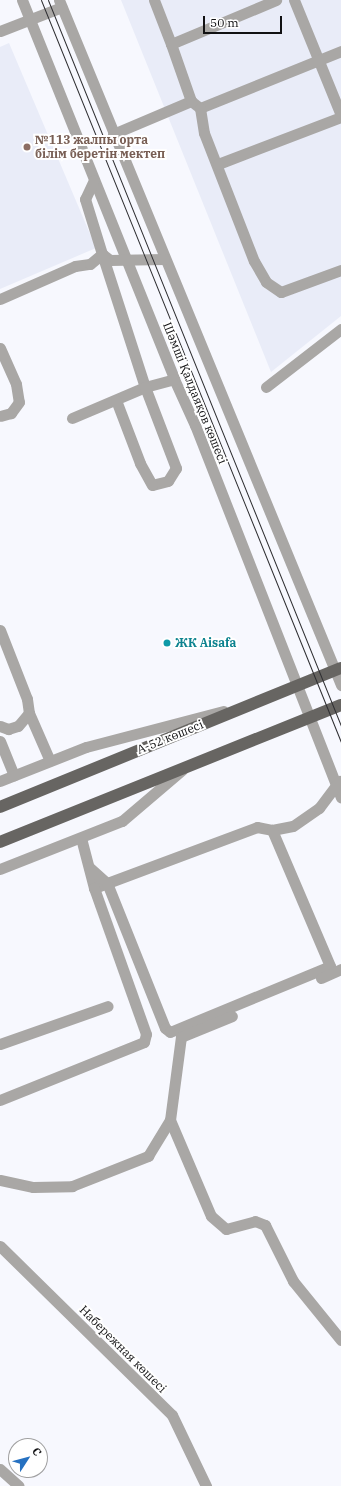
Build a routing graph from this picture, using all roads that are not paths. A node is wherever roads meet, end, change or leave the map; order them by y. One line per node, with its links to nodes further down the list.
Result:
1 (22, 0): 6 (street, Шәмші Қалдаяқов көшесі)
2 (154, 0): 8 (street)
3 (276, 0): 8 (street)
4 (294, 0): 10 (street)
5 (60, 4): 6 (street); 13 (street, Шәмші Қалдаяқов көшесі)
6 (29, 20): 7 (street); 15 (street, Шәмші Қалдаяқов көшесі)
7 (0, 31)
8 (171, 44): 11 (street)
9 (341, 51): 10 (street)
10 (319, 60): 11 (street); 12 (street)
11 (196, 105): 13 (street); 14 (street)
12 (341, 116): 14 (street)
13 (113, 134): 17 (street, Шәмші Қалдаяқов көшесі)
14 (218, 164): 19 (street)
15 (94, 180): 16 (street); 18 (street, Шәмші Қалдаяқов көшесі)
16 (102, 254): 18 (street); 20 (street); 24 (street)
17 (164, 259): 18 (street); 30 (street, Шәмші Қалдаяқов көшесі)
18 (126, 260): 23 (street, Шәмші Қалдаяқов көшесі)
19 (341, 270)
20 (0, 299)
21 (341, 329): 25 (street)
22 (0, 348): 27 (street)
23 (174, 379): 24 (street); 31 (street, Шәмші Қалдаяқов көшесі)
24 (145, 387): 26 (street); 26 (street)
25 (266, 387)
26 (116, 400): 28 (street)
27 (0, 416)
28 (72, 418)
29 (0, 630): 35 (street)
30 (338, 669): 31 (main road, А-52 көшесі); 32 (street, Шәмші Қалдаяқов көшесі)
31 (298, 685): 33 (main road, А-52 көшесі); 36 (street, Шәмші Қалдаяқов көшесі)
32 (341, 685)
33 (254, 702): 39 (street); 45 (main road, А-52 көшесі)
34 (341, 705): 36 (main road)
35 (29, 713): 37 (street); 39 (street)
36 (310, 716): 40 (main road); 43 (street, Шәмші Қалдаяқов көшесі)
37 (0, 726)
38 (0, 741): 41 (street)
39 (50, 761): 41 (street)
40 (188, 766): 47 (street); 48 (main road)
41 (14, 775): 42 (street)
42 (0, 780)
43 (338, 782): 44 (street, Шәмші Қалдаяқов көшесі); 46 (street)
44 (341, 797)
45 (0, 807)
46 (272, 830): 51 (street); 51 (street)
47 (81, 838): 49 (street); 50 (street)
48 (0, 842)
49 (89, 867): 51 (street); 52 (street)
50 (0, 869)
51 (107, 883): 52 (street)
52 (94, 888): 56 (street)
53 (341, 970): 57 (street)
54 (108, 1006): 55 (street)
55 (0, 1044)
56 (0, 1100)
57 (170, 1120): 58 (street); 60 (street)
58 (0, 1180)
59 (0, 1246): 63 (street, Набережная көшесі)
60 (341, 1339)
61 (0, 1469): 62 (street)
62 (19, 1486)
63 (206, 1486)

